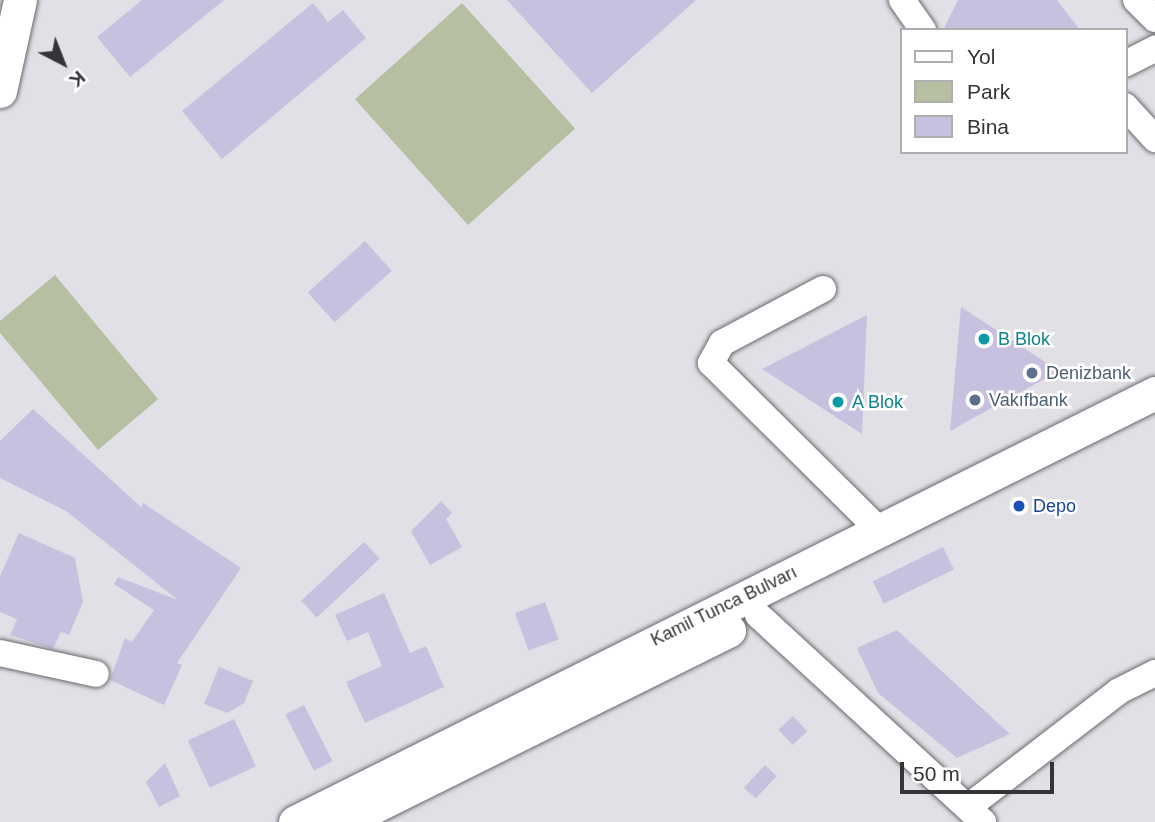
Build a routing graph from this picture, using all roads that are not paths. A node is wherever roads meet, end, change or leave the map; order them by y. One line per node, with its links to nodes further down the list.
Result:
1 (20, 0): 8 (main road)
2 (902, 0): 5 (street)
3 (1136, 0): 4 (street)
4 (1155, 19)
5 (922, 28)
6 (1155, 49): 7 (street)
7 (1127, 63)
8 (0, 91)
9 (1127, 108): 10 (street)
10 (1155, 139)
11 (823, 289): 14 (street)
12 (1155, 393): 14 (main road, Kamil Tunca Bulvarı)
13 (1155, 418): 15 (main road, Kamil Tunca Bulvarı)
14 (879, 530): 20 (main road, Kamil Tunca Bulvarı)
15 (758, 615): 19 (street); 21 (main road, Kamil Tunca Bulvarı)
16 (0, 653): 18 (street)
17 (1155, 673): 19 (street)
18 (96, 674)
19 (976, 814)
20 (295, 822)
21 (342, 822)

